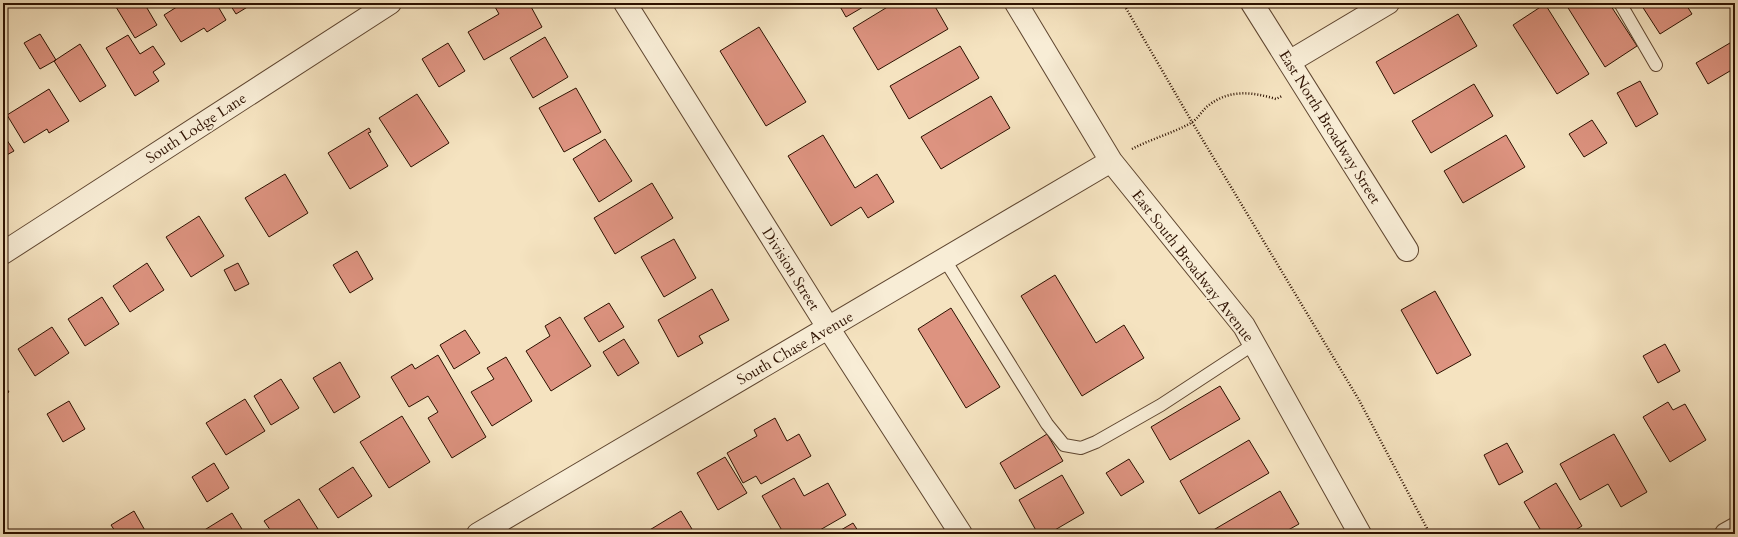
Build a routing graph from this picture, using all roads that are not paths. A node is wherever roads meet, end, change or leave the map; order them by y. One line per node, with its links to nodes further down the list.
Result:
1 (390, 3): 11 (street, South Lodge Lane)
2 (625, 3): 13 (street, Division Street)
3 (1016, 3): 9 (street, East South Broadway Avenue)
4 (1252, 3): 7 (street, East North Broadway Street)
5 (1388, 3): 7 (street)
6 (1620, 3): 8 (lane)
7 (1289, 62): 10 (street, East North Broadway Street)
8 (1656, 65)
9 (1111, 161): 12 (street, South Chase Avenue); 14 (street, East South Broadway Avenue)
10 (1407, 250)
11 (3, 253)
12 (945, 260): 13 (street, South Chase Avenue); 14 (lane)
13 (829, 329): 16 (street, South Chase Avenue); 17 (street, Division Street)
14 (1254, 344): 18 (street, East South Broadway Avenue)
15 (1735, 529): 19 (street)
16 (478, 534)
17 (961, 534)
18 (1360, 534)
19 (1726, 534)

